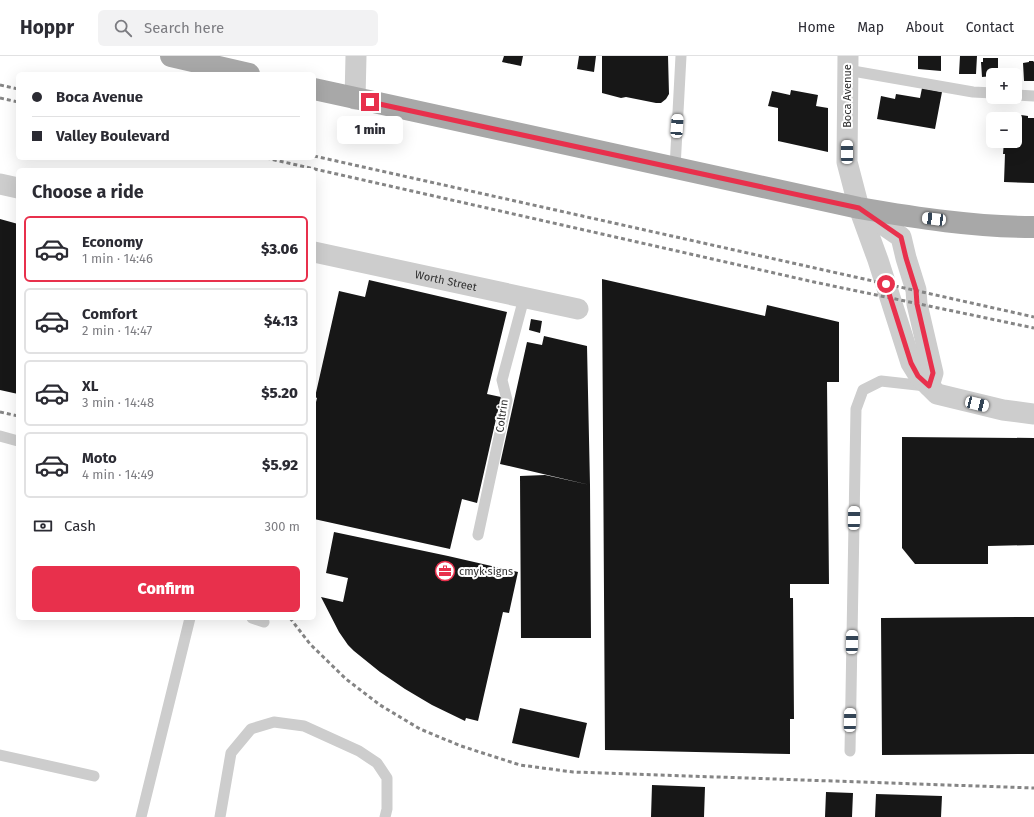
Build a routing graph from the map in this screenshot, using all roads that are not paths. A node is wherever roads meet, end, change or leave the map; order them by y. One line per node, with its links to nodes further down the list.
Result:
1 (171, 56): 5 (main road)
2 (356, 56): 10 (street)
3 (681, 56): 11 (lane)
4 (848, 63): 7 (lane); 14 (street, Boca Avenue)
5 (240, 72)
6 (316, 89): 10 (main road)
7 (986, 93)
8 (1022, 95): 9 (lane)
9 (1034, 96)
10 (355, 99): 11 (main road)
11 (675, 168): 14 (main road)
12 (0, 184): 13 (street)
13 (16, 188)
14 (859, 208): 15 (main road); 19 (street, Boca Avenue); 19 (street)
15 (1034, 227)
16 (316, 252): 17 (street, Worth Street)
17 (524, 298): 18 (street, Worth Street); 23 (lane, Coltrin)
18 (578, 310)
19 (933, 390): 20 (street); 27 (lane)
20 (1034, 414)
21 (0, 436): 22 (lane)
22 (16, 440)
23 (478, 535)
24 (190, 620): 30 (lane)
25 (258, 620): 26 (lane)
26 (264, 622)
27 (850, 751)
28 (0, 755): 29 (lane)
29 (94, 776)
30 (141, 817)
31 (220, 817): 32 (lane)
32 (386, 817)

